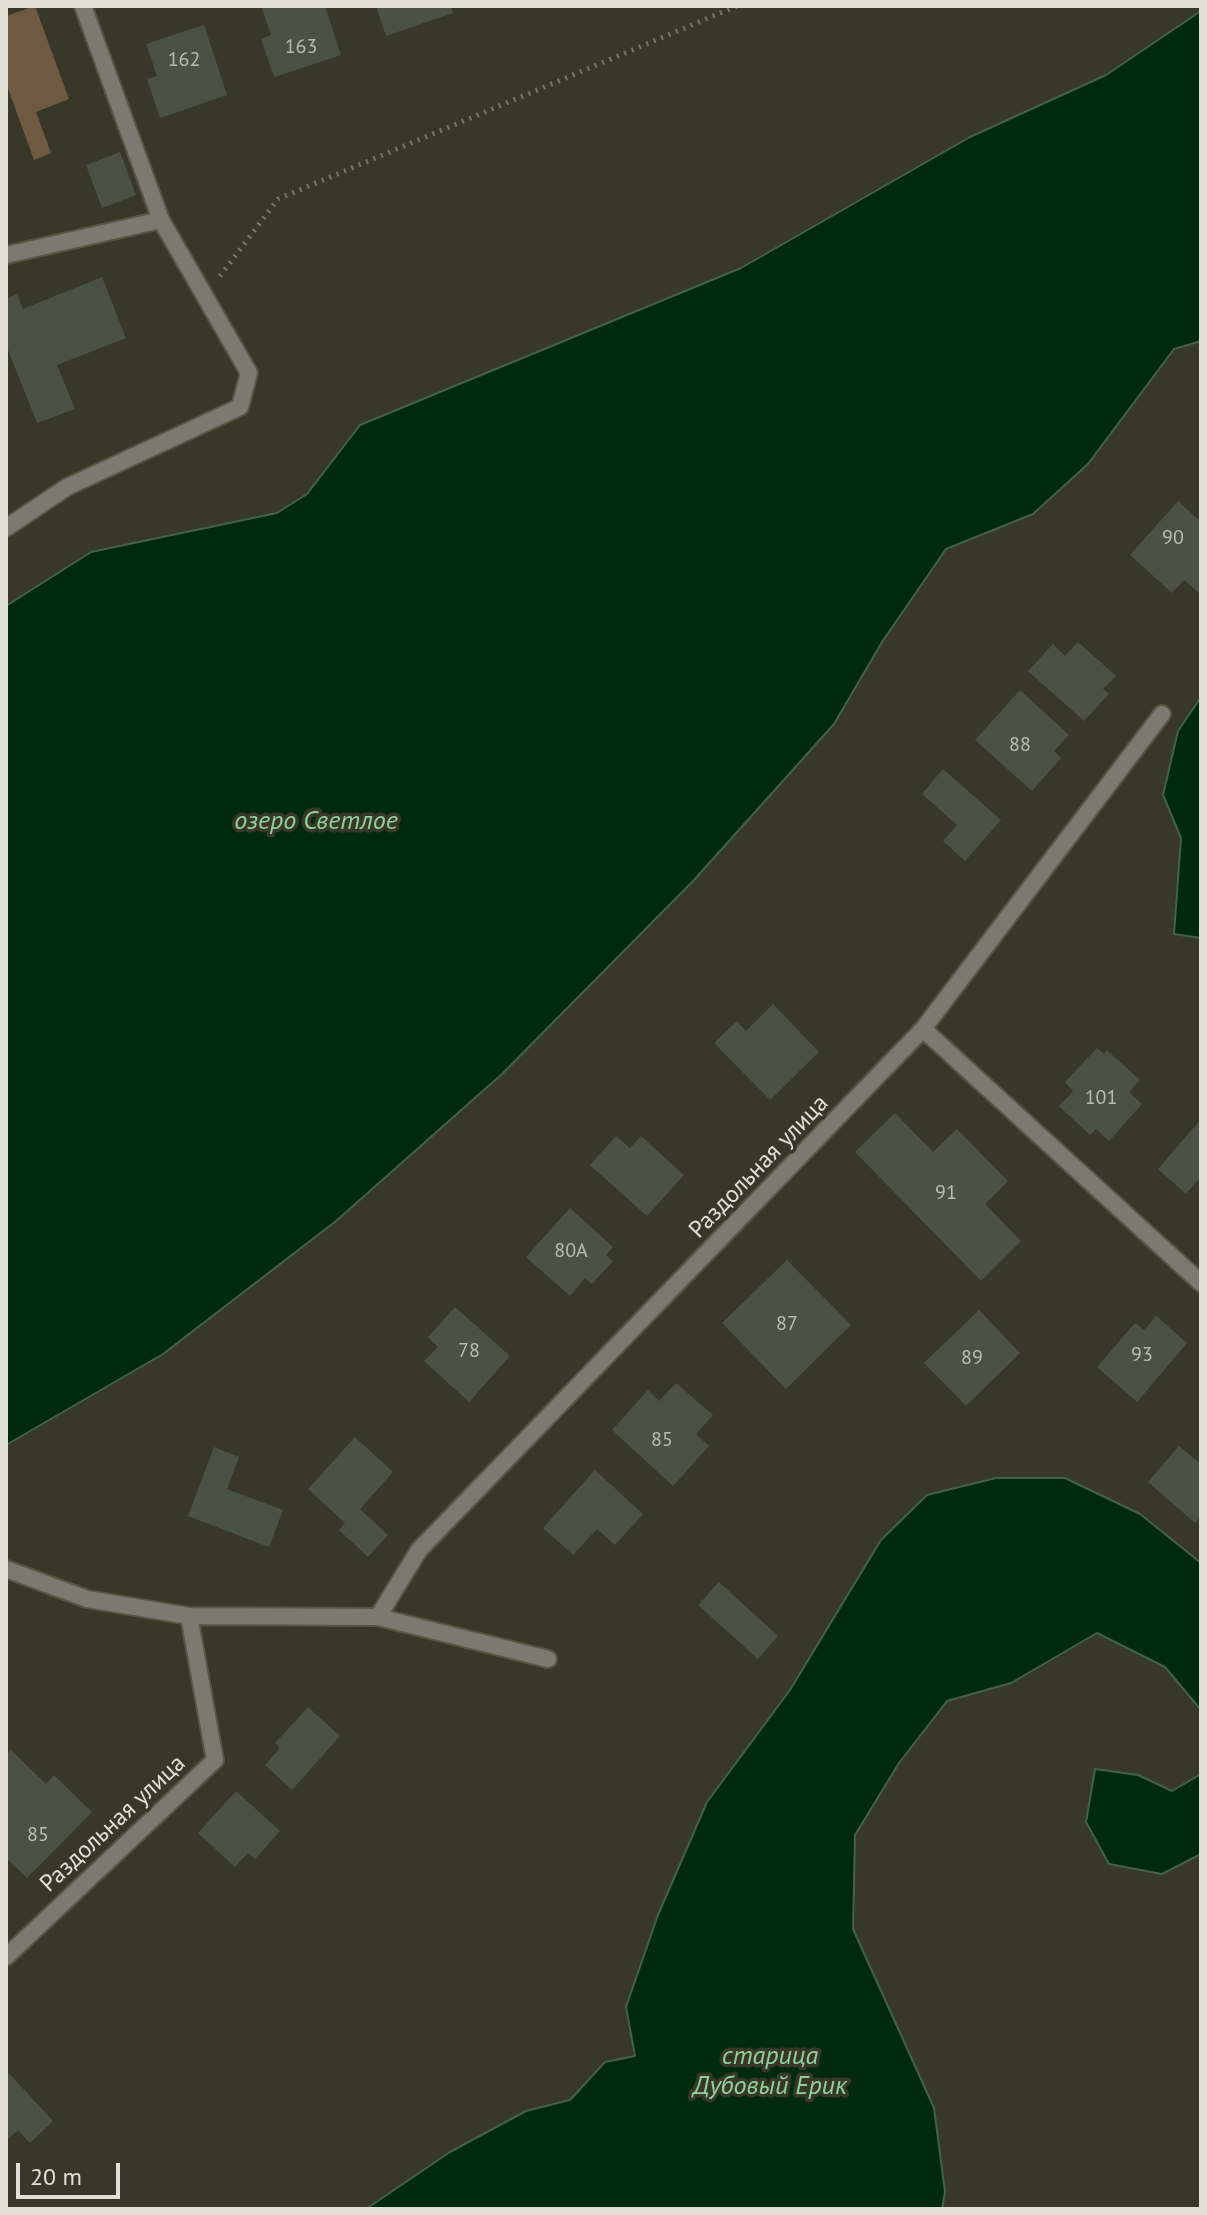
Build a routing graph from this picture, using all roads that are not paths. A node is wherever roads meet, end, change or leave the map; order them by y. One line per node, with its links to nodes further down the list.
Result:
1 (83, 6): 2 (street)
2 (161, 220): 3 (street); 4 (street)
3 (6, 255)
4 (6, 528)
5 (1162, 714): 6 (street, Раздольная улица)
6 (923, 1029): 7 (street); 10 (street, Раздольная улица)
7 (1201, 1283)
8 (6, 1569): 9 (street)
9 (189, 1616): 10 (street); 12 (street, Раздольная улица)
10 (378, 1617): 11 (street)
11 (548, 1659)
12 (6, 1957)

